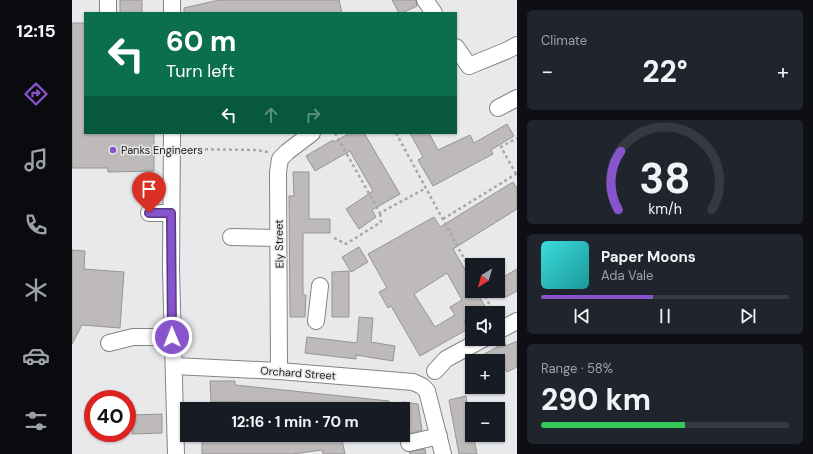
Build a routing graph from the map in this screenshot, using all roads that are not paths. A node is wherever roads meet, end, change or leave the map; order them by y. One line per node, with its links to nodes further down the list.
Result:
1 (108, 0): 4 (street)
2 (172, 0): 5 (street)
3 (425, 0): 6 (street)
4 (108, 12)
5 (172, 12)
6 (433, 12)
7 (517, 45): 8 (street)
8 (457, 49)
9 (517, 98): 10 (street)
10 (498, 108)
11 (311, 134): 16 (street, Ely Street)
12 (172, 140): 14 (street)
13 (149, 213): 14 (street)
14 (171, 213): 21 (street)
15 (231, 237): 16 (street)
16 (278, 238): 25 (street, Ely Street)
17 (320, 286): 18 (street)
18 (316, 321)
19 (517, 321): 20 (street)
20 (505, 327)
21 (172, 337): 22 (street); 24 (street)
22 (109, 342)
23 (470, 346): 26 (street)
24 (174, 366): 25 (street, Orchard Street); 29 (street)
25 (279, 371): 27 (street, Orchard Street)
26 (436, 371)
27 (439, 436): 28 (street); 30 (street)
28 (408, 443)
29 (176, 454)
30 (443, 454)

